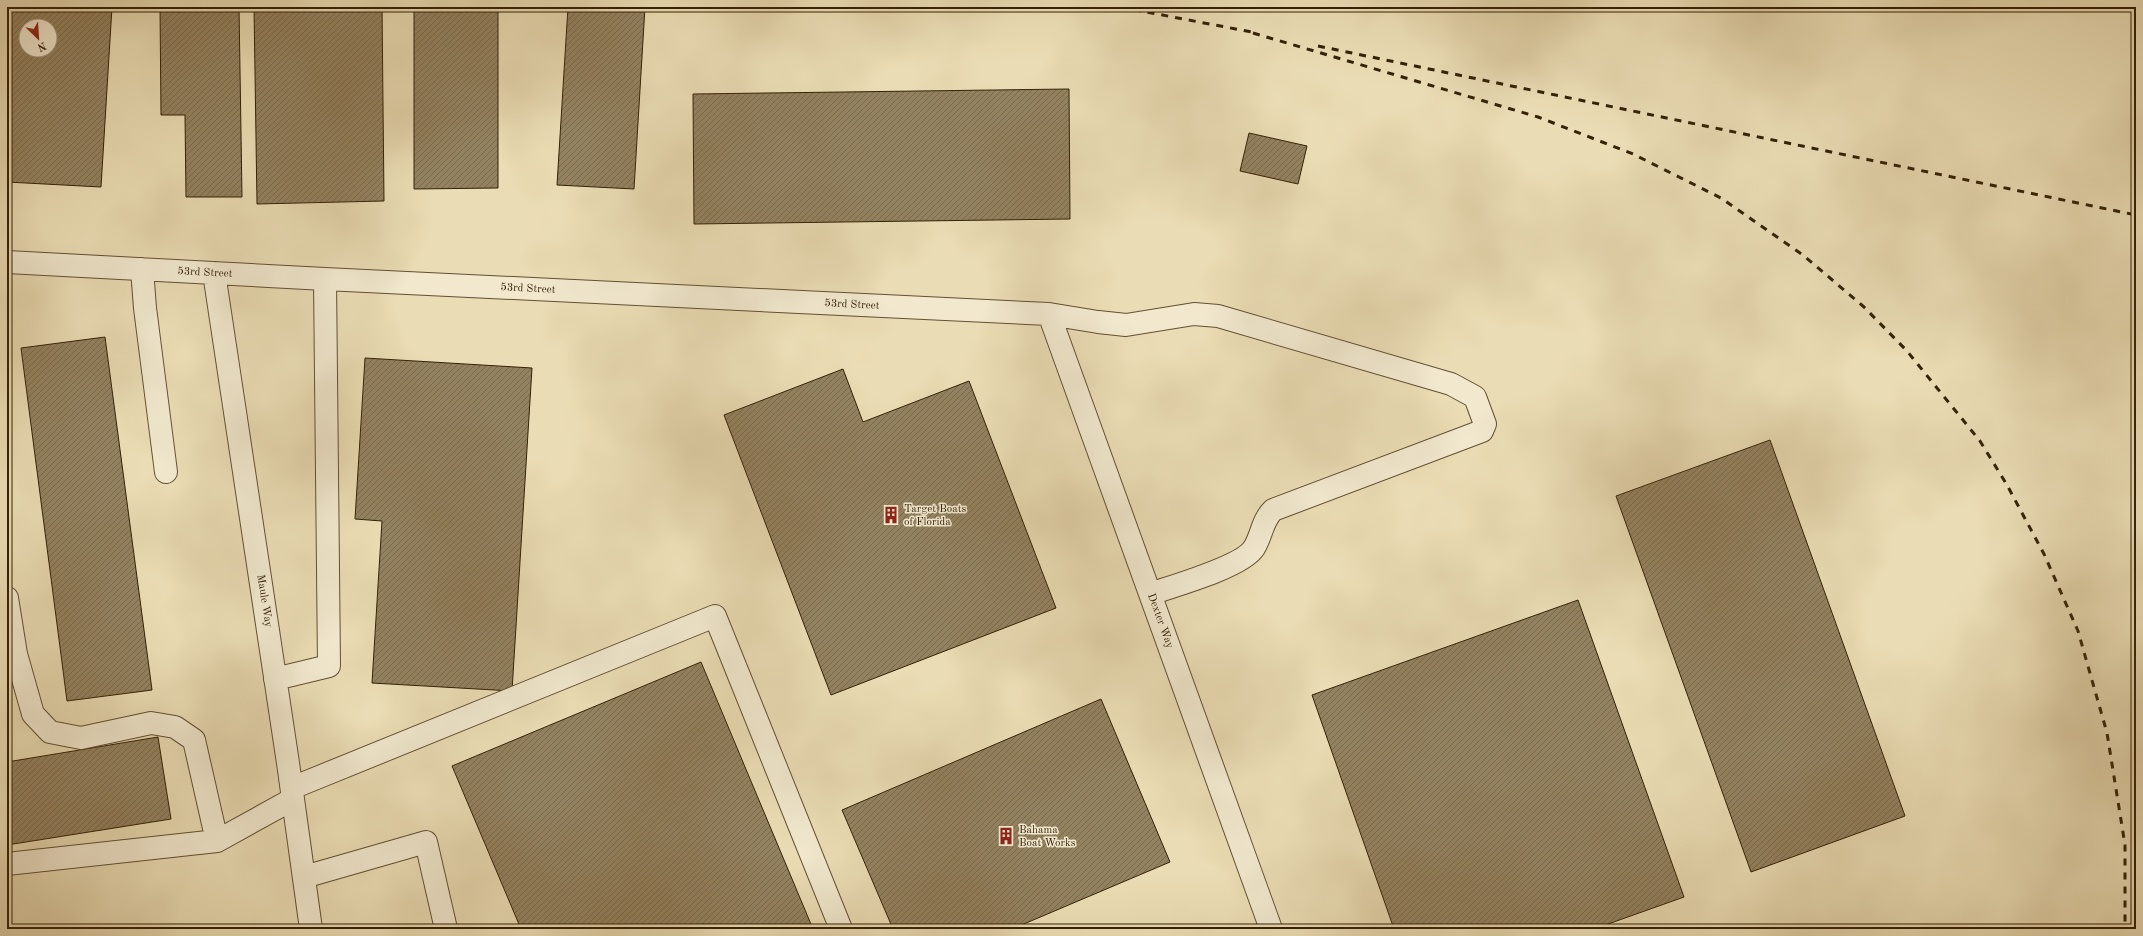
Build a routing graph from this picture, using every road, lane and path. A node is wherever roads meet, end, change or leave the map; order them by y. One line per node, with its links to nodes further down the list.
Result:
1 (7, 262): 2 (street, 53rd Street)
2 (142, 269): 3 (street, 53rd Street); 6 (street)
3 (214, 273): 4 (street, 53rd Street); 9 (street, Maule Way)
4 (325, 279): 5 (street, 53rd Street); 9 (street)
5 (1049, 314): 7 (street, Dexter Way); 7 (street, 53rd Street)
6 (166, 472)
7 (1150, 594): 17 (street, Dexter Way)
8 (7, 598): 11 (street)
9 (275, 679): 10 (street, Maule Way)
10 (292, 793): 11 (street); 13 (street, Maule Way); 16 (street)
11 (217, 841): 12 (street)
12 (7, 864)
13 (304, 877): 14 (street, Maule Way); 15 (street)
14 (311, 929)
15 (446, 929)
16 (841, 929)
17 (1271, 929)

